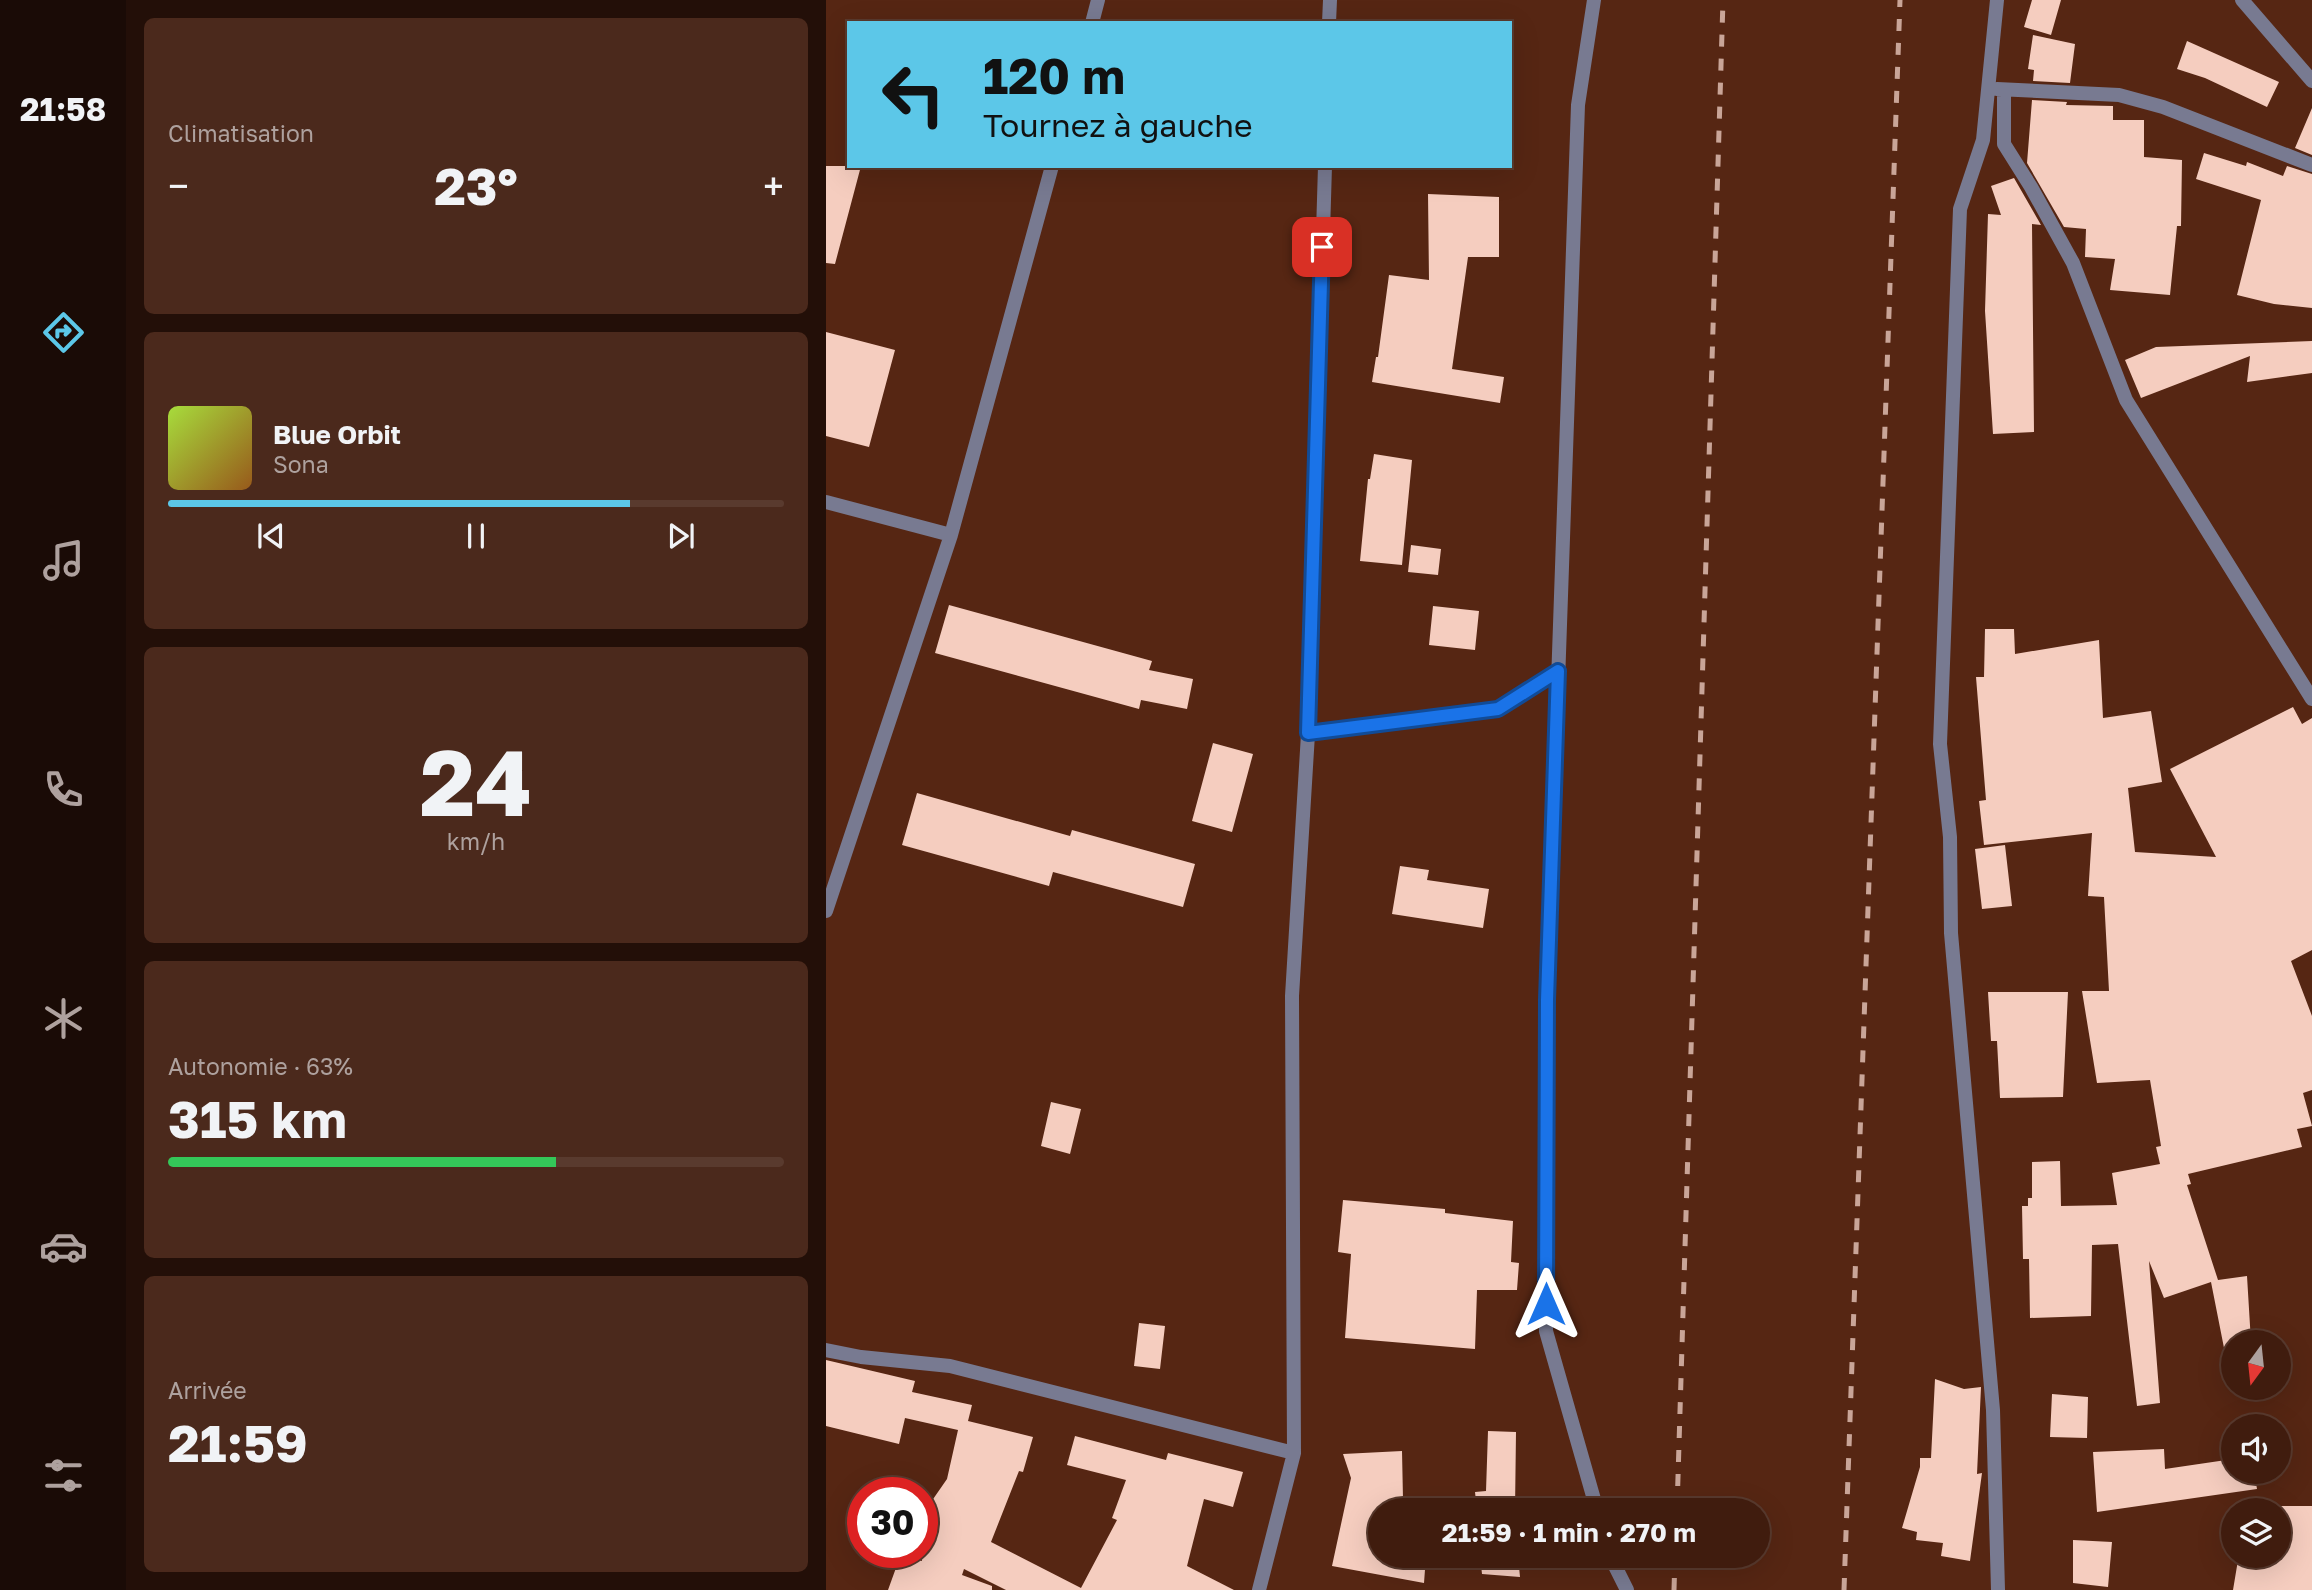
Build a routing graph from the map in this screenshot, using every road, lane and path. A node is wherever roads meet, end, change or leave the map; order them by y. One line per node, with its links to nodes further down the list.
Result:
1 (1098, 0): 6 (street)
2 (1330, 0): 7 (street)
3 (1594, 0): 16 (street)
4 (1997, 0): 9 (street)
5 (2242, 0): 8 (street)
6 (1093, 21)
7 (1329, 21)
8 (2312, 81)
9 (1988, 89): 10 (street); 26 (street)
10 (2004, 90): 11 (street); 17 (street)
11 (2312, 165)
12 (1051, 168): 15 (street)
13 (1325, 168): 18 (street)
14 (826, 502): 15 (street)
15 (951, 535): 19 (street)
16 (1558, 671): 18 (street); 22 (street)
17 (2312, 699)
18 (1308, 733): 21 (street)
19 (826, 911)
20 (826, 1350): 21 (street)
21 (1294, 1452): 24 (street)
22 (1594, 1498)
23 (1616, 1568): 25 (street)
24 (1259, 1590)
25 (1627, 1590)
26 (1998, 1590)

